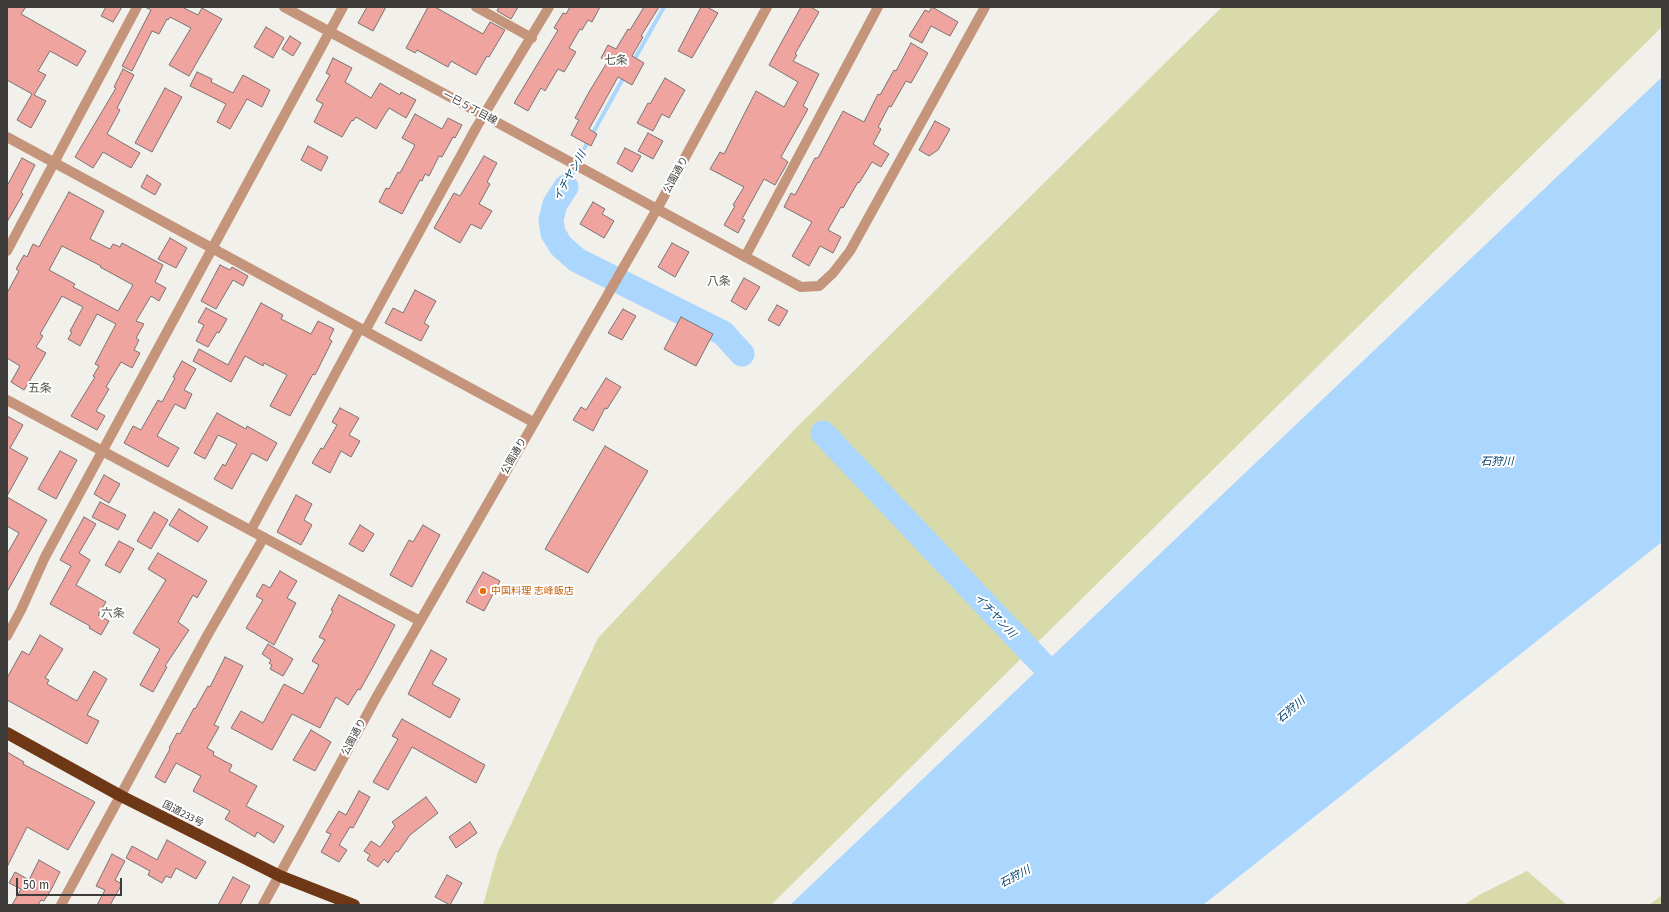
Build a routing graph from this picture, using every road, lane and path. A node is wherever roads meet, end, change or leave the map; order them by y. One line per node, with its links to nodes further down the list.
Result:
1 (137, 7): 13 (street)
2 (284, 7): 9 (street, 一已５丁目線)
3 (343, 7): 9 (street)
4 (476, 7): 10 (street)
5 (549, 7): 10 (street)
6 (767, 7): 14 (street, 公園通り)
7 (878, 7): 17 (street)
8 (985, 7): 17 (street, 一已５丁目線)
9 (330, 32): 11 (street, 一已５丁目線); 15 (street)
10 (532, 38): 11 (street)
11 (485, 116): 14 (street, 一已５丁目線); 18 (street)
12 (7, 137): 13 (street)
13 (54, 164): 15 (street); 16 (street)
14 (657, 208): 17 (street, 一已５丁目線); 20 (street, 公園通り)
15 (213, 248): 18 (street); 21 (street)
16 (7, 251)
17 (745, 257)
18 (363, 329): 20 (street); 22 (street)
19 (7, 400): 21 (street)
20 (533, 422): 24 (street, 公園通り)
21 (103, 451): 22 (street); 25 (street)
22 (251, 530): 23 (street)
23 (264, 537): 24 (street); 27 (street)
24 (420, 621): 28 (street, 公園通り)
25 (7, 636)
26 (7, 733): 27 (highway, 国道233号)
27 (121, 796): 28 (highway, 国道233号); 29 (street)
28 (280, 876): 30 (street, 公園通り); 31 (highway, 国道233号)
29 (60, 905)
30 (263, 905)
31 (354, 905)

